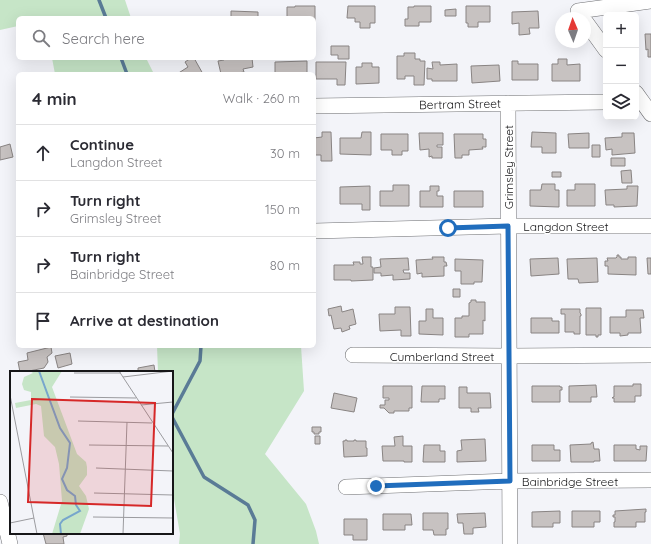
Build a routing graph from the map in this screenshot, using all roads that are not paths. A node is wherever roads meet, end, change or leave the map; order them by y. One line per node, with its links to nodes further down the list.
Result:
1 (651, 1): 2 (street)
2 (579, 12)
3 (591, 29): 4 (street)
4 (605, 48)
5 (603, 102): 6 (street, Bertram Street)
6 (508, 103): 7 (street, Bertram Street); 8 (street, Grimsley Street)
7 (316, 106)
8 (508, 226): 9 (street, Langdon Street); 10 (street, Langdon Street); 13 (street, Grimsley Street)
9 (651, 226)
10 (316, 231)
11 (353, 355): 13 (street, Cumberland Street)
12 (651, 355): 13 (street, Cumberland Street)
13 (509, 356): 15 (street, Grimsley Street)
14 (651, 480): 15 (street, Bainbridge Street)
15 (510, 481): 16 (street, Bainbridge Street); 19 (street, Grimsley Street)
16 (346, 486)
17 (0, 502): 18 (street)
18 (10, 544)
19 (510, 544)

